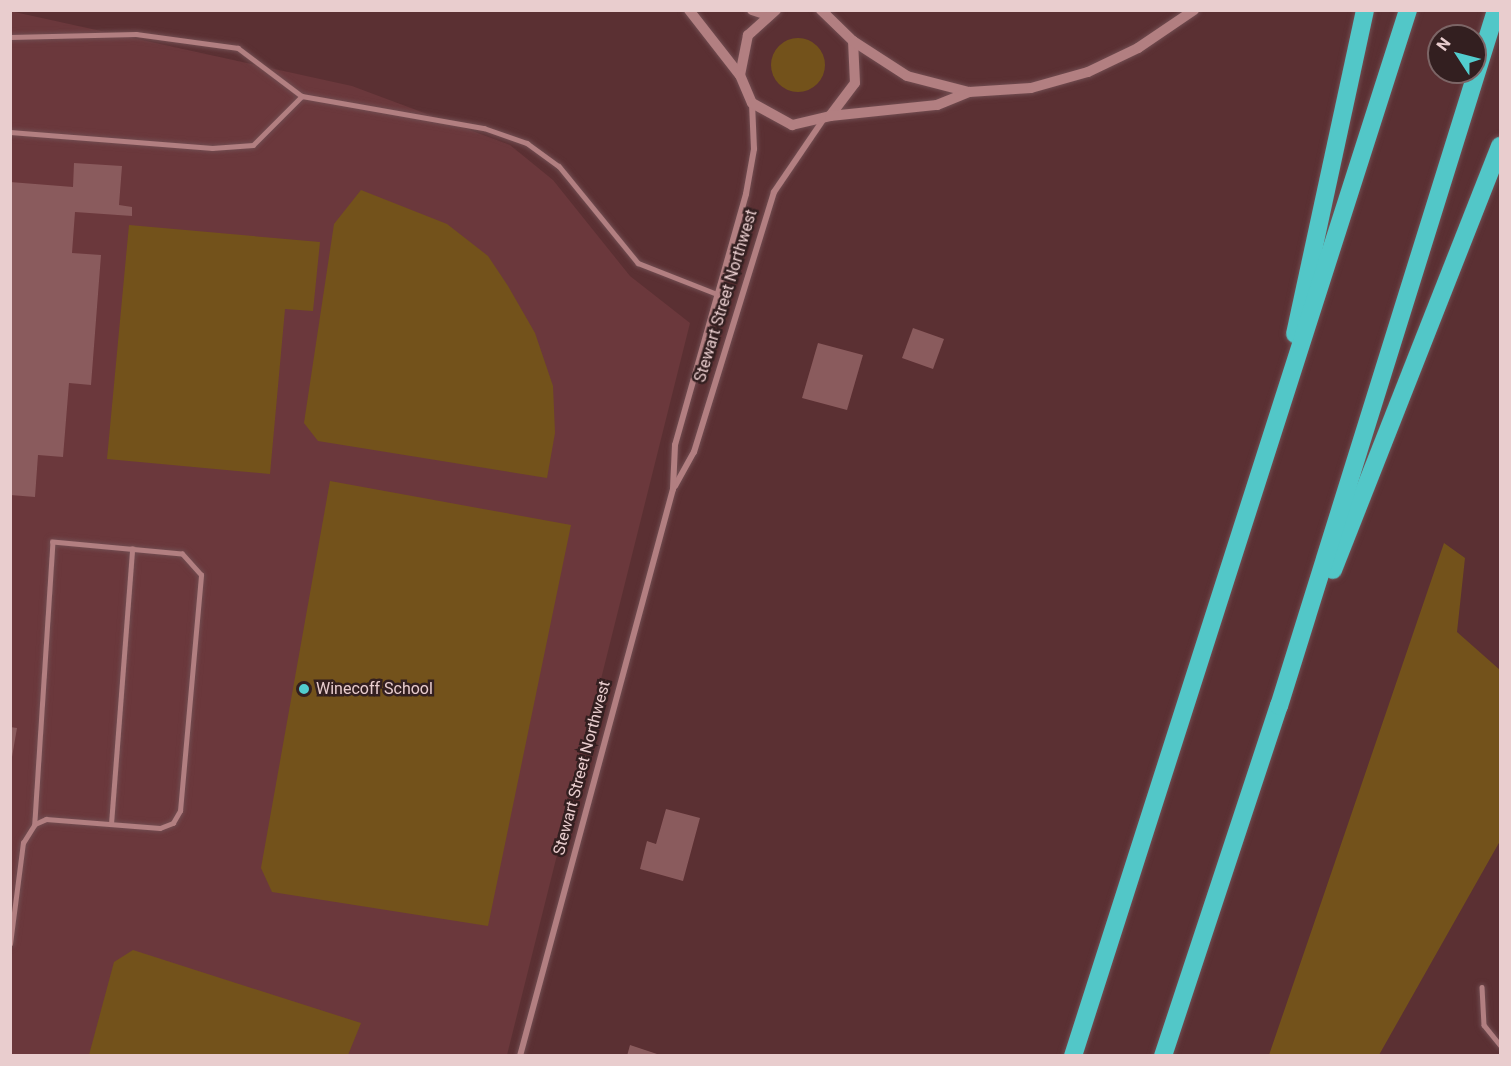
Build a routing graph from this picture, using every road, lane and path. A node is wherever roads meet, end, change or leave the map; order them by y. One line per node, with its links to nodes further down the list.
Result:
1 (689, 10): 13 (street)
2 (752, 10): 9 (street)
3 (821, 10): 10 (street)
4 (842, 10): 10 (street)
5 (1194, 10): 14 (street)
6 (1365, 10): 21 (highway)
7 (1408, 10): 21 (highway)
8 (1496, 10): 24 (highway)
9 (773, 12): 13 (street)
10 (845, 28): 12 (street)
11 (10, 37): 15 (lane)
12 (853, 41): 14 (street); 17 (street)
13 (740, 75): 16 (street)
14 (969, 92): 17 (street)
15 (302, 96): 18 (lane); 20 (lane)
16 (752, 103): 17 (street); 20 (street, Stewart Street Northwest)
17 (826, 118): 22 (street, Stewart Street Northwest)
18 (10, 132)
19 (1500, 146): 24 (highway)
20 (717, 294): 22 (street, Stewart Street Northwest)
21 (1270, 446): 31 (highway)
22 (673, 489): 30 (street, Stewart Street Northwest)
23 (132, 549): 25 (lane); 26 (lane); 26 (lane)
24 (1279, 706): 32 (highway)
25 (35, 824): 26 (lane); 27 (lane)
26 (111, 824)
27 (10, 944)
28 (1482, 987): 29 (lane)
29 (1500, 1045)
30 (520, 1056)
31 (1072, 1056)
32 (1163, 1056)

